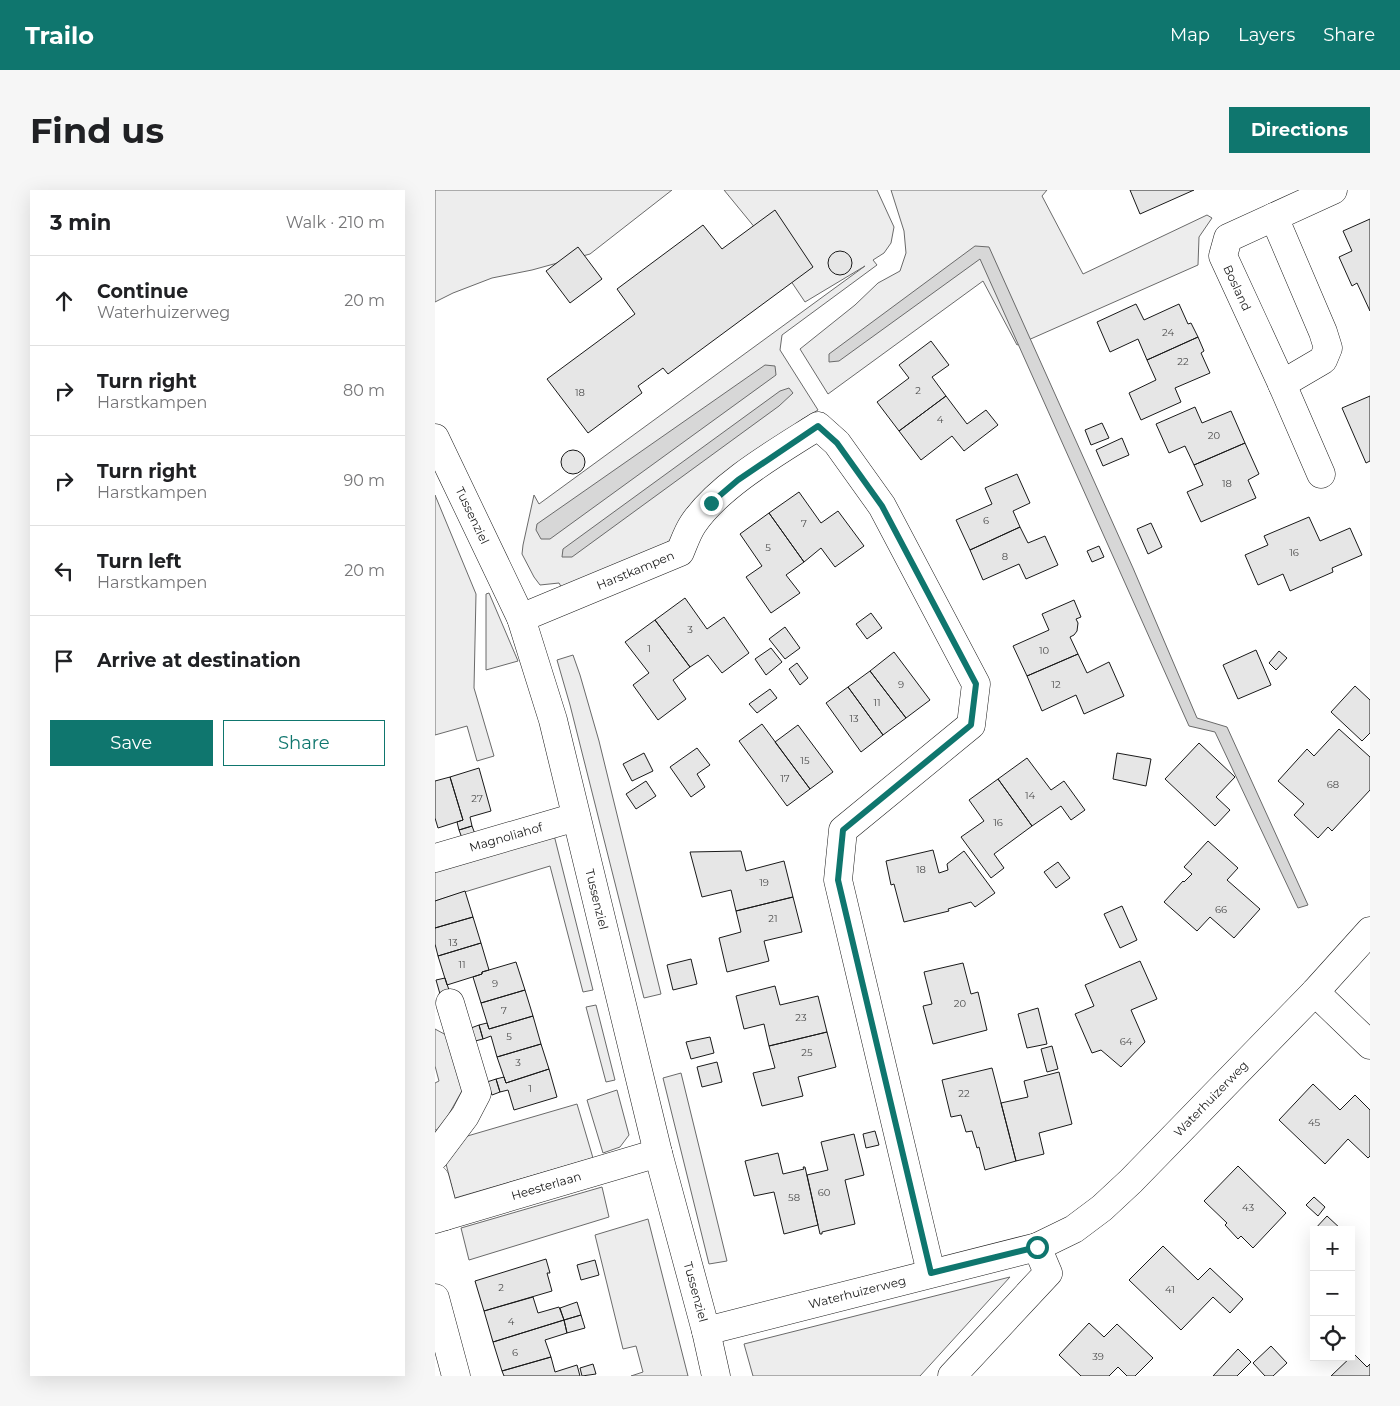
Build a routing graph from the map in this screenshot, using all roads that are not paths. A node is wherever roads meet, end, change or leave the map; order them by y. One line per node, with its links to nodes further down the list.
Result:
1 (1333, 190): 2 (street, Bosland)
2 (1274, 216): 3 (street); 3 (street, Bosland)
3 (1283, 384): 5 (street, Bosland)
4 (435, 438): 6 (street, Tussenziel)
5 (1321, 474)
6 (521, 618): 7 (street, Tussenziel); 18 (street, Harstkampen)
7 (576, 817): 8 (street, Magnoliahof); 13 (street, Tussenziel)
8 (435, 858)
9 (1370, 931): 10 (street, Waterhuizerweg)
10 (1315, 992): 12 (street); 17 (street, Waterhuizerweg)
11 (450, 1003): 14 (street)
12 (1370, 1045)
13 (658, 1153): 16 (street, Heesterlaan); 20 (street, Tussenziel)
14 (435, 1156)
15 (435, 1179): 16 (street)
16 (440, 1218)
17 (1037, 1247): 18 (street, Waterhuizerweg); 23 (street)
18 (931, 1273): 20 (street, Waterhuizerweg)
19 (435, 1298): 21 (street)
20 (706, 1331): 22 (street, Tussenziel)
21 (456, 1376)
22 (716, 1376)
23 (952, 1376)

